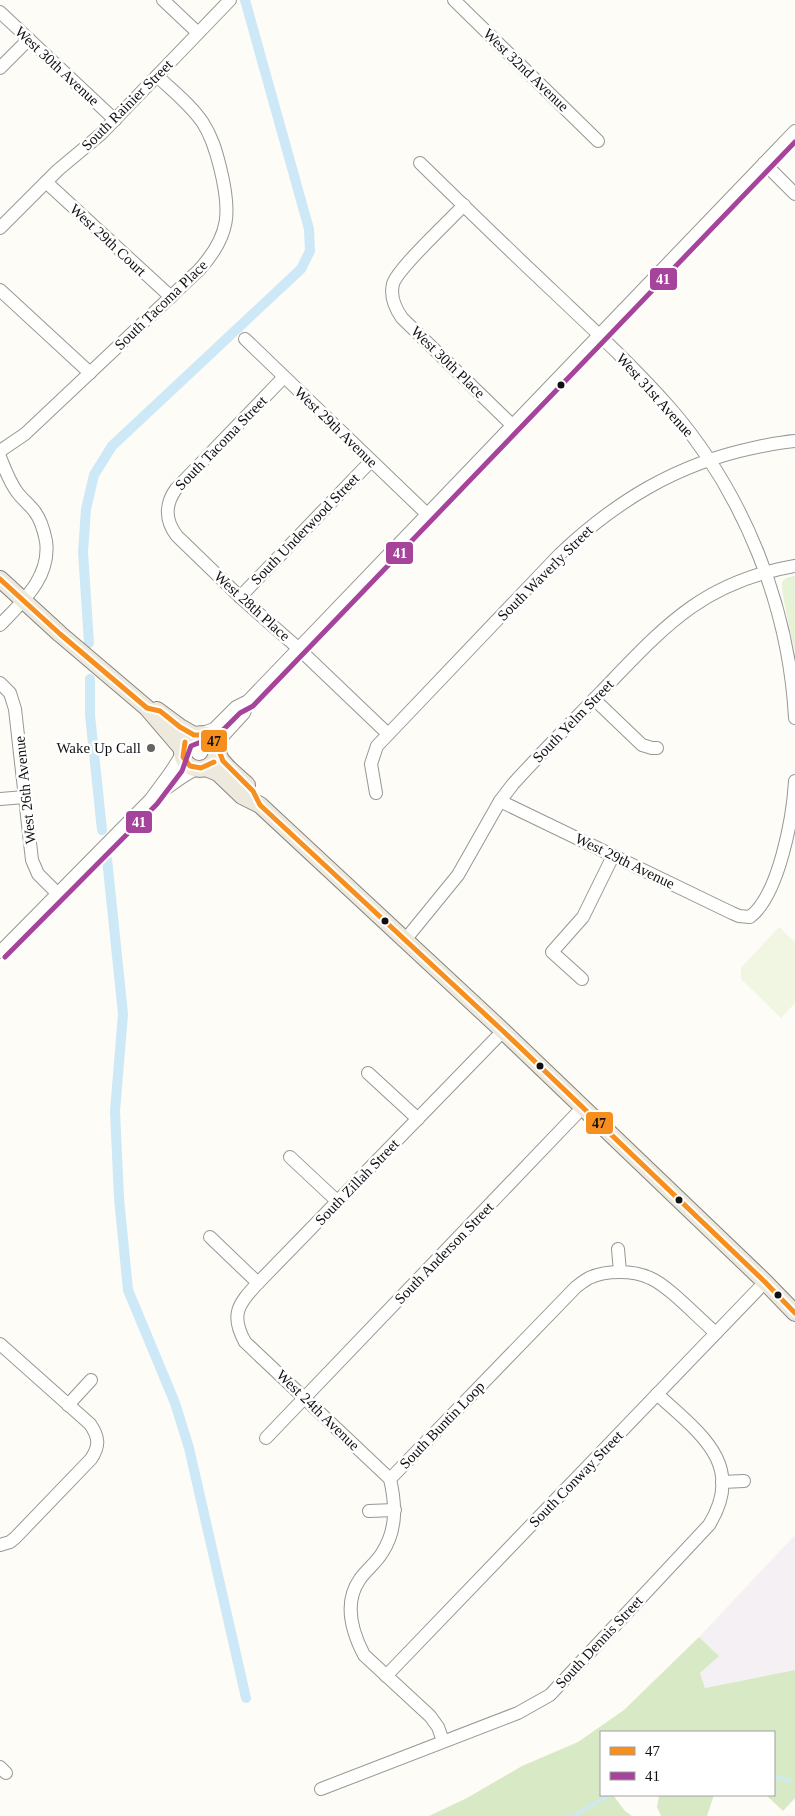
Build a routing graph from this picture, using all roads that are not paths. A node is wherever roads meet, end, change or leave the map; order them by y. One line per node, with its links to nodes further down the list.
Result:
1 (163, 0): 5 (street)
2 (230, 0): 5 (street, South Rainier Street)
3 (454, 0): 11 (street, West 32nd Avenue)
4 (0, 12): 6 (street, West 30th Avenue)
5 (198, 33): 8 (street, South Rainier Street)
6 (29, 39): 7 (street); 9 (street, West 30th Avenue)
7 (0, 68)
8 (157, 76): 9 (street, South Rainier Street); 19 (street, South Tacoma Place)
9 (115, 120): 14 (street, South Rainier Street)
10 (795, 131): 13 (street)
11 (598, 141)
12 (420, 163): 16 (street, West 31st Avenue)
13 (764, 164): 15 (street); 20 (street)
14 (46, 182): 17 (street, South Rainier Street); 19 (street, West 29th Court)
15 (795, 194)
16 (464, 205): 20 (street, West 31st Avenue); 24 (street, West 30th Place)
17 (0, 228)
18 (0, 290): 22 (street)
19 (171, 297): 22 (street, South Tacoma Place)
20 (599, 335): 24 (street); 28 (street, West 31st Avenue)
21 (245, 339): 23 (street, West 29th Avenue)
22 (90, 373): 26 (street, South Tacoma Place)
23 (284, 377): 29 (street, West 29th Avenue); 30 (street, South Tacoma Street)
24 (512, 425): 31 (street)
25 (795, 441): 28 (street, South Waverly Street)
26 (0, 451)
27 (0, 457): 36 (street)
28 (709, 460): 33 (street, West 31st Avenue); 45 (street, South Waverly Street)
29 (371, 461): 31 (street, West 29th Avenue); 35 (street, South Underwood Street)
30 (167, 513): 35 (street, West 28th Place)
31 (427, 514): 38 (street)
32 (795, 566): 33 (street, South Yelm Street)
33 (766, 572): 40 (street, South Yelm Street); 43 (street)
34 (0, 579): 36 (main road)
35 (240, 596): 38 (street, West 28th Place)
36 (23, 601): 37 (street); 42 (main road)
37 (0, 625)
38 (298, 648): 41 (street); 45 (street, West 28th Place)
39 (0, 683): 52 (street, West 26th Avenue)
40 (594, 699): 47 (street); 55 (street, South Yelm Street)
41 (248, 701): 44 (street); 46 (street)
42 (147, 708): 44 (main road); 48 (main road)
43 (795, 718)
44 (197, 734): 46 (main road); 48 (main road)
45 (388, 734): 51 (street, South Waverly Street)
46 (217, 748): 49 (main road); 56 (main road)
47 (657, 748)
48 (182, 751): 49 (main road); 53 (street)
49 (202, 768): 53 (street); 56 (main road)
50 (795, 781): 57 (street, West 29th Avenue)
51 (376, 793)
52 (25, 797): 54 (street); 58 (street, West 26th Avenue)
53 (151, 799): 58 (street)
54 (0, 800)
55 (500, 801): 57 (street, West 29th Avenue); 59 (street, South Yelm Street)
56 (260, 805): 59 (main road)
57 (613, 856): 61 (street)
58 (58, 894): 60 (street)
59 (405, 940): 62 (main road)
60 (0, 952)
61 (582, 980)
62 (503, 1031): 64 (main road); 65 (street, South Zillah Street)
63 (368, 1073): 65 (street)
64 (583, 1107): 71 (main road); 79 (street, South Anderson Street)
65 (418, 1119): 67 (street, South Zillah Street)
66 (290, 1157): 67 (street)
67 (337, 1202): 72 (street, South Zillah Street)
68 (210, 1237): 72 (street)
69 (618, 1249): 70 (street)
70 (620, 1272): 74 (street, South Buntin Loop); 82 (street, South Buntin Loop)
71 (765, 1282): 73 (main road); 74 (street, South Conway Street)
72 (258, 1283): 75 (street, South Zillah Street)
73 (795, 1313)
74 (716, 1333): 78 (street, South Conway Street)
75 (245, 1342): 79 (street, West 24th Avenue)
76 (0, 1344): 80 (street)
77 (90, 1380): 80 (street)
78 (657, 1394): 84 (street, South Dennis Street); 88 (street, South Conway Street)
79 (305, 1398): 81 (street, South Anderson Street); 82 (street, West 24th Avenue)
80 (68, 1405): 87 (street)
81 (266, 1438)
82 (390, 1479): 85 (street, South Buntin Loop)
83 (744, 1481): 84 (street)
84 (722, 1482): 89 (street, South Dennis Street)
85 (396, 1510): 86 (street); 88 (street, South Buntin Loop)
86 (369, 1511)
87 (0, 1545)
88 (386, 1676): 89 (street, South Buntin Loop)
89 (443, 1741): 90 (street, South Dennis Street)
90 (321, 1788)

